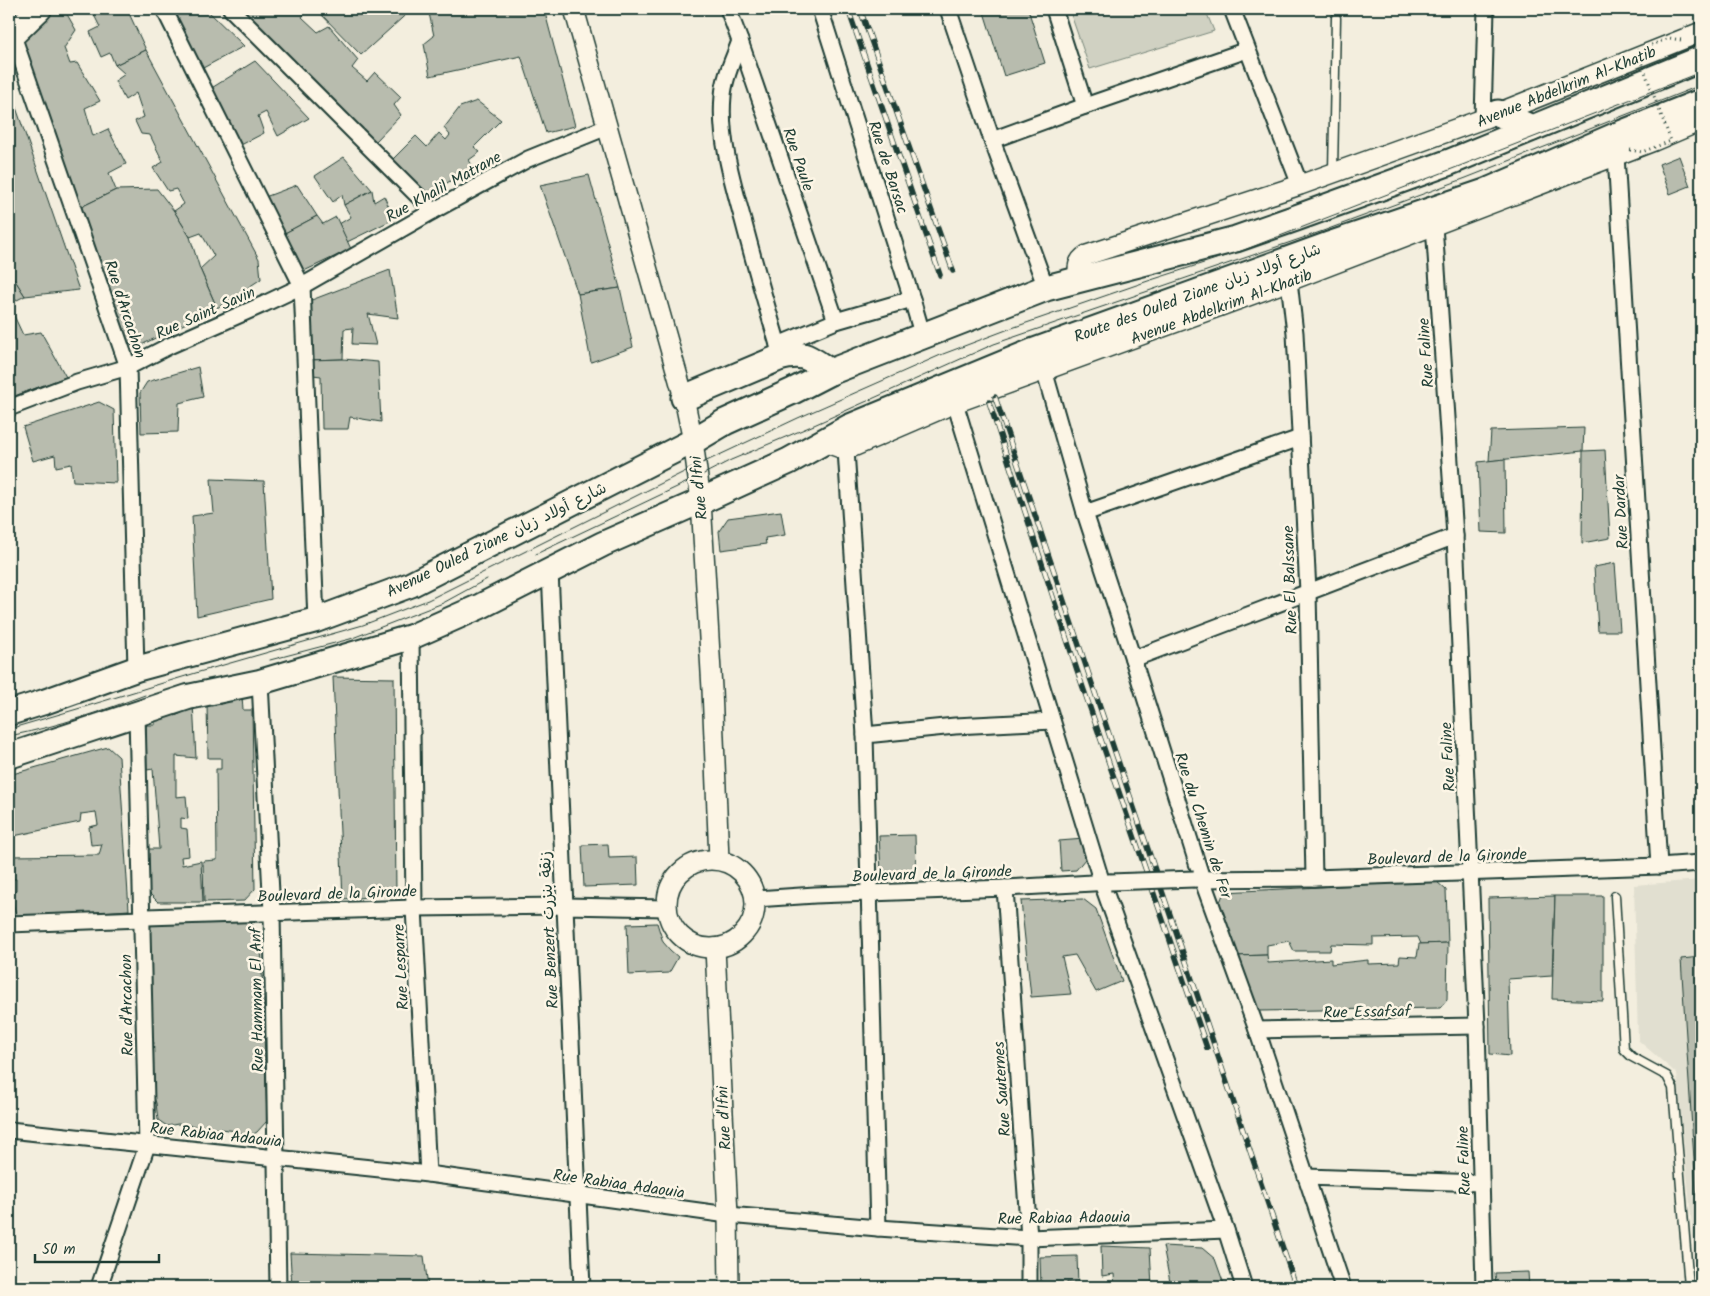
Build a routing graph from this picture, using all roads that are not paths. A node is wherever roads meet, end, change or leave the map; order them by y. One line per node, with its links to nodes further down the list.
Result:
1 (39, 9): 12 (main road)
2 (164, 9): 33 (street)
3 (231, 9): 29 (street)
4 (574, 9): 21 (street, Rue d'Ifni)
5 (728, 9): 14 (street, Rue Paule)
6 (820, 9): 35 (street, Rue de Barsac)
7 (948, 9): 23 (street)
8 (1054, 9): 18 (street)
9 (1232, 9): 15 (street)
10 (1486, 9): 19 (street)
11 (1336, 18): 25 (lane)
12 (10, 32): 40 (street, Rue d'Arcachon)
13 (1701, 32): 19 (street, Avenue Abdelkrim Al-Khatib)
14 (740, 41): 36 (street, Rue Paule); 39 (street)
15 (1247, 50): 18 (street); 26 (street)
16 (1701, 59): 22 (highway)
17 (1701, 102): 27 (highway, Route des Ouled Ziane شارع أولاد زيان)
18 (1085, 106): 23 (street)
19 (1491, 116): 22 (highway); 25 (street, Avenue Abdelkrim Al-Khatib)
20 (1701, 121): 24 (street, Avenue Abdelkrim Al-Khatib)
21 (607, 127): 29 (street, Rue Khalil Matrane); 43 (street, Rue d'Ifni)
22 (1532, 128): 31 (highway)
23 (992, 140): 34 (street)
24 (1623, 153): 28 (street, Avenue Abdelkrim Al-Khatib); 66 (street, Rue Dardar)
25 (1333, 173): 26 (street, Avenue Abdelkrim Al-Khatib)
26 (1300, 185): 31 (street, Avenue Abdelkrim Al-Khatib)
27 (1484, 192): 28 (highway); 37 (highway, Route des Ouled Ziane شارع أولاد زيان)
28 (1510, 196): 30 (street, Avenue Abdelkrim Al-Khatib)
29 (433, 211): 33 (street, Rue Khalil Matrane)
30 (1434, 225): 32 (street, Avenue Abdelkrim Al-Khatib); 51 (street, Rue Faline)
31 (1079, 279): 34 (highway)
32 (1289, 281): 41 (street, Avenue Abdelkrim Al-Khatib); 46 (street, Rue El Balssane)
33 (302, 286): 40 (street, Rue Saint Savin); 54 (street)
34 (1046, 288): 38 (highway)
35 (912, 299): 36 (street); 38 (street, Rue de Barsac)
36 (836, 321): 39 (street)
37 (1080, 334): 41 (highway); 48 (highway, Route des Ouled Ziane شارع أولاد زيان)
38 (922, 337): 42 (highway)
39 (779, 352): 42 (highway); 43 (highway)
40 (128, 367): 45 (street, Rue Saint Savin); 57 (street, Rue d'Arcachon)
41 (1044, 370): 44 (street, Avenue Abdelkrim Al-Khatib); 50 (street, Rue du Chemin de Fer)
42 (830, 372): 47 (highway, Avenue Ouled Ziane شارع أولاد زيان)
43 (684, 398): 47 (street, Rue d'Ifni)
44 (955, 403): 48 (street, Avenue Abdelkrim Al-Khatib); 61 (street)
45 (9, 408)
46 (1300, 438): 50 (street); 53 (street, Rue El Balssane)
47 (693, 440): 49 (street, Rue d'Ifni); 54 (main road, Avenue Ouled Ziane شارع أولاد زيان)
48 (835, 446): 49 (highway, Route des Ouled Ziane شارع أولاد زيان); 62 (street)
49 (702, 501): 52 (main road); 64 (street, Rue d'Ifni)
50 (1085, 513): 56 (street, Rue du Chemin de Fer)
51 (1455, 536): 53 (street); 67 (street, Rue Faline)
52 (550, 571): 55 (main road); 75 (street, Rue Benzert زنقة بنزرت)
53 (1308, 592): 56 (street); 68 (street, Rue El Balssane)
54 (316, 620): 57 (main road, Avenue Ouled Ziane شارع أولاد زيان)
55 (411, 637): 58 (main road); 76 (street, Rue Lesparre)
56 (1133, 659): 69 (street, Rue du Chemin de Fer)
57 (136, 669): 59 (main road, Avenue Ouled Ziane شارع أولاد زيان)
58 (260, 682): 60 (main road); 78 (street, Rue Hammam El Anf)
59 (9, 713)
60 (137, 714): 63 (main road); 79 (street, Rue d'Arcachon)
61 (1052, 721): 62 (street); 70 (street)
62 (865, 736): 72 (street)
63 (9, 756)
64 (718, 860): 74 (street); 77 (street)
65 (1701, 864): 66 (street, Boulevard de la Gironde)
66 (1659, 866): 67 (street, Boulevard de la Gironde)
67 (1470, 872): 68 (street, Boulevard de la Gironde); 82 (street, Rue Faline)
68 (1314, 878): 69 (street, Boulevard de la Gironde)
69 (1198, 879): 70 (street, Boulevard de la Gironde, bridge); 83 (street, Rue du Chemin de Fer)
70 (1106, 882): 71 (street, Boulevard de la Gironde); 93 (street)
71 (1005, 888): 72 (street, Boulevard de la Gironde); 94 (street, Rue Sauternes)
72 (870, 892): 74 (street, Boulevard de la Gironde); 92 (street)
73 (1615, 896): 103 (lane)
74 (755, 899): 81 (street)
75 (565, 906): 76 (street, Boulevard de la Gironde); 77 (street, Boulevard de la Gironde); 90 (street, Rue Benzert زنقة بنزرت)
76 (414, 908): 78 (street, Boulevard de la Gironde); 87 (street, Rue Lesparre)
77 (666, 908): 81 (street)
78 (272, 912): 79 (street, Boulevard de la Gironde); 86 (street, Rue Hammam El Anf)
79 (142, 918): 80 (street, Boulevard de la Gironde); 85 (street, Rue d'Arcachon)
80 (9, 924)
81 (715, 948): 91 (street, Rue d'Ifni)
82 (1477, 1026): 83 (street, Rue Essafsaf); 89 (street, Rue Faline)
83 (1257, 1030): 88 (street, Rue du Chemin de Fer)
84 (9, 1130): 85 (street, Rue Rabiaa Adaouia)
85 (147, 1145): 86 (street, Rue Rabiaa Adaouia); 95 (street, Rue d'Arcachon)
86 (276, 1158): 87 (street, Rue Rabiaa Adaouia); 96 (street, Rue Hammam El Anf)
87 (428, 1174): 90 (street, Rue Rabiaa Adaouia)
88 (1306, 1177): 89 (street); 101 (street, Rue du Chemin de Fer)
89 (1481, 1183): 102 (street, Rue Faline)
90 (578, 1196): 91 (street, Rue Rabiaa Adaouia); 97 (street, Rue Benzert زنقة بنزرت)
91 (728, 1215): 92 (street, Rue Rabiaa Adaouia); 98 (street, Rue d'Ifni)
92 (878, 1228): 94 (street, Rue Rabiaa Adaouia)
93 (1226, 1230): 94 (street, Rue Rabiaa Adaouia); 100 (street)
94 (1029, 1238): 99 (street, Rue Sauternes)
95 (100, 1287)
96 (278, 1287)
97 (582, 1287)
98 (729, 1287)
99 (1029, 1287)
100 (1244, 1287)
101 (1343, 1287)
102 (1484, 1287)
103 (1689, 1287)

